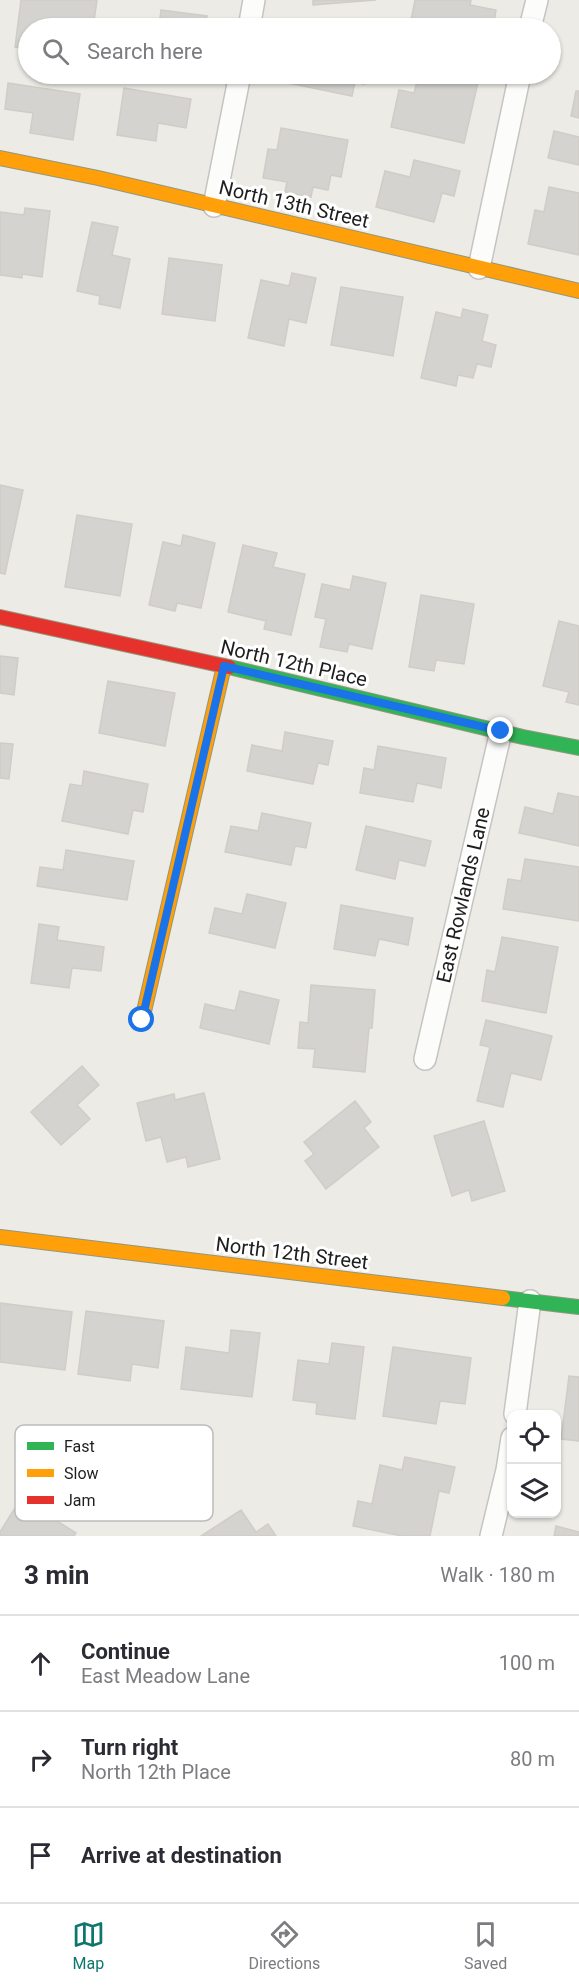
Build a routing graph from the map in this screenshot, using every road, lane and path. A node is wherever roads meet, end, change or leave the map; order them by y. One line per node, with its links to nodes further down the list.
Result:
1 (254, 0): 3 (street)
2 (537, 0): 4 (street)
3 (251, 18)
4 (532, 18)
5 (238, 84): 8 (street)
6 (518, 84): 9 (street)
7 (0, 158): 8 (street, North 13th Street)
8 (214, 206): 9 (street, North 13th Street)
9 (478, 268): 10 (street, North 13th Street)
10 (579, 291)
11 (0, 617): 12 (street, North 12th Place)
12 (224, 666): 13 (street, North 12th Place); 15 (street)
13 (501, 731): 14 (street, North 12th Place); 16 (street, East Rowlands Lane)
14 (579, 748)
15 (142, 1020)
16 (425, 1059)
17 (0, 1237): 18 (street, North 12th Street)
18 (530, 1301): 19 (street, North 12th Street); 20 (street)
19 (579, 1307)
20 (515, 1410)
21 (508, 1464): 22 (street)
22 (491, 1536)

